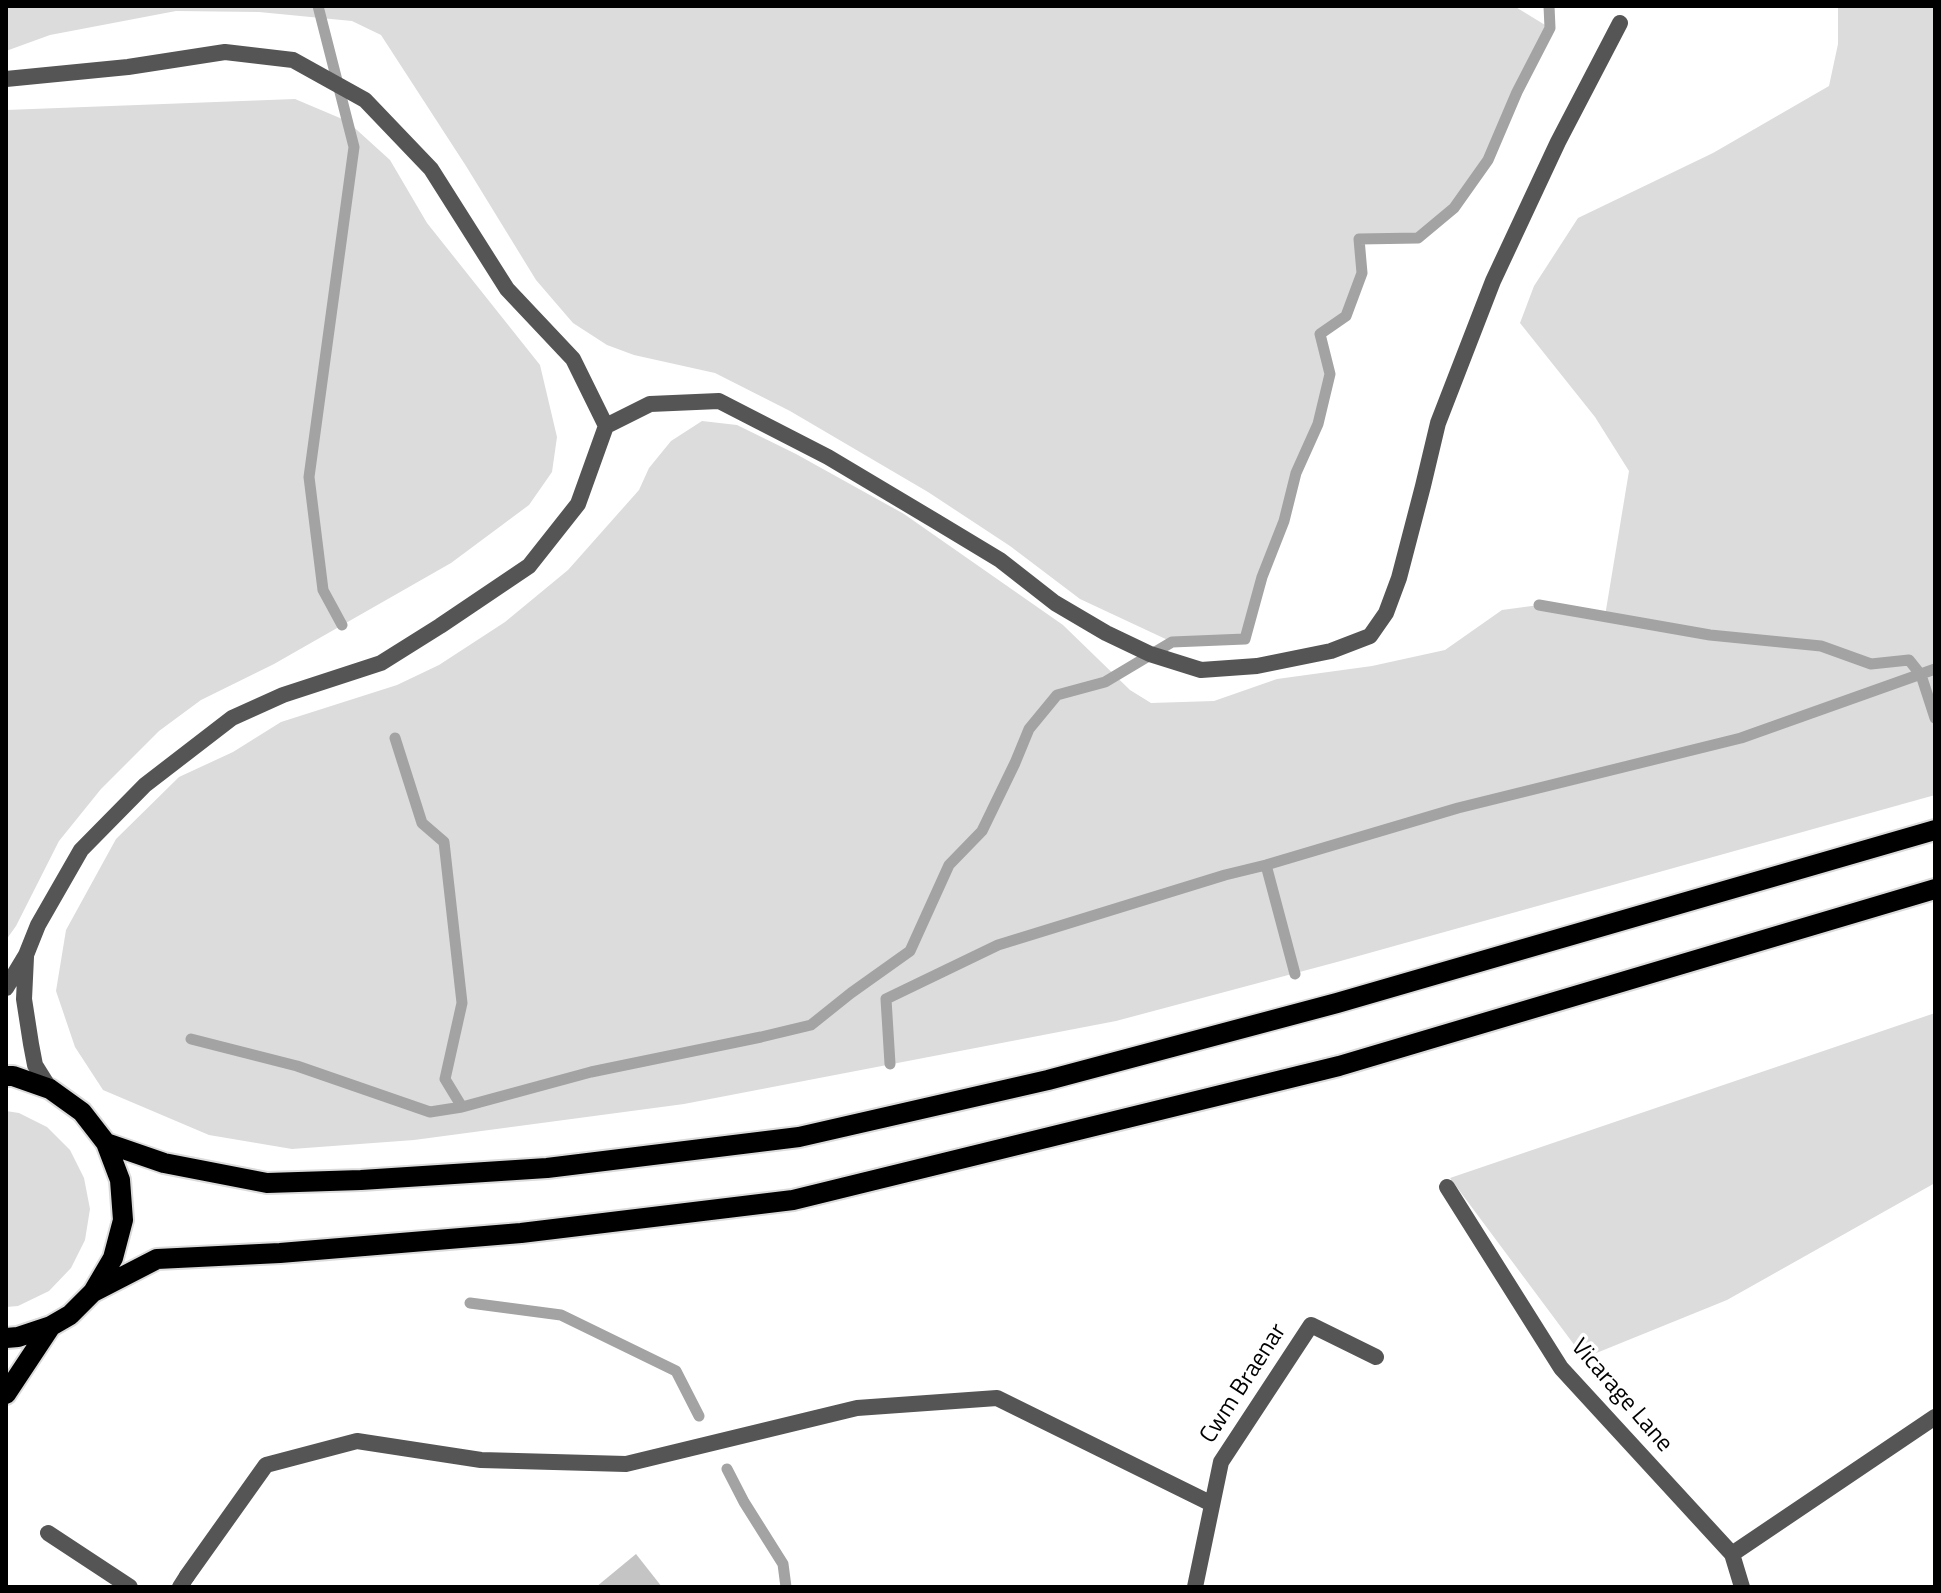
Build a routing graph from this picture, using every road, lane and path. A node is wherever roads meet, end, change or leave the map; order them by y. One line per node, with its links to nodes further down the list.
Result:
1 (1620, 23): 3 (street)
2 (6, 79): 3 (street)
3 (606, 426): 6 (street)
4 (1935, 830): 10 (main road)
5 (1935, 889): 12 (main road)
6 (26, 955): 7 (street); 9 (street)
7 (6, 988)
8 (6, 1076): 9 (main road)
9 (50, 1089): 10 (main road)
10 (106, 1143): 12 (main road)
11 (1447, 1187): 20 (street, Vicarage Lane)
12 (93, 1292): 13 (main road)
13 (51, 1326): 14 (main road); 16 (main road)
14 (6, 1338)
15 (1376, 1357): 18 (street, Cwm Braenar)
16 (6, 1394)
17 (1935, 1417): 20 (street)
18 (1212, 1504): 21 (street); 23 (street, Cwm Braenar)
19 (48, 1533): 22 (street)
20 (1732, 1554): 24 (street, Vicarage Lane)
21 (183, 1582)
22 (130, 1587)
23 (1195, 1587)
24 (1742, 1587)

